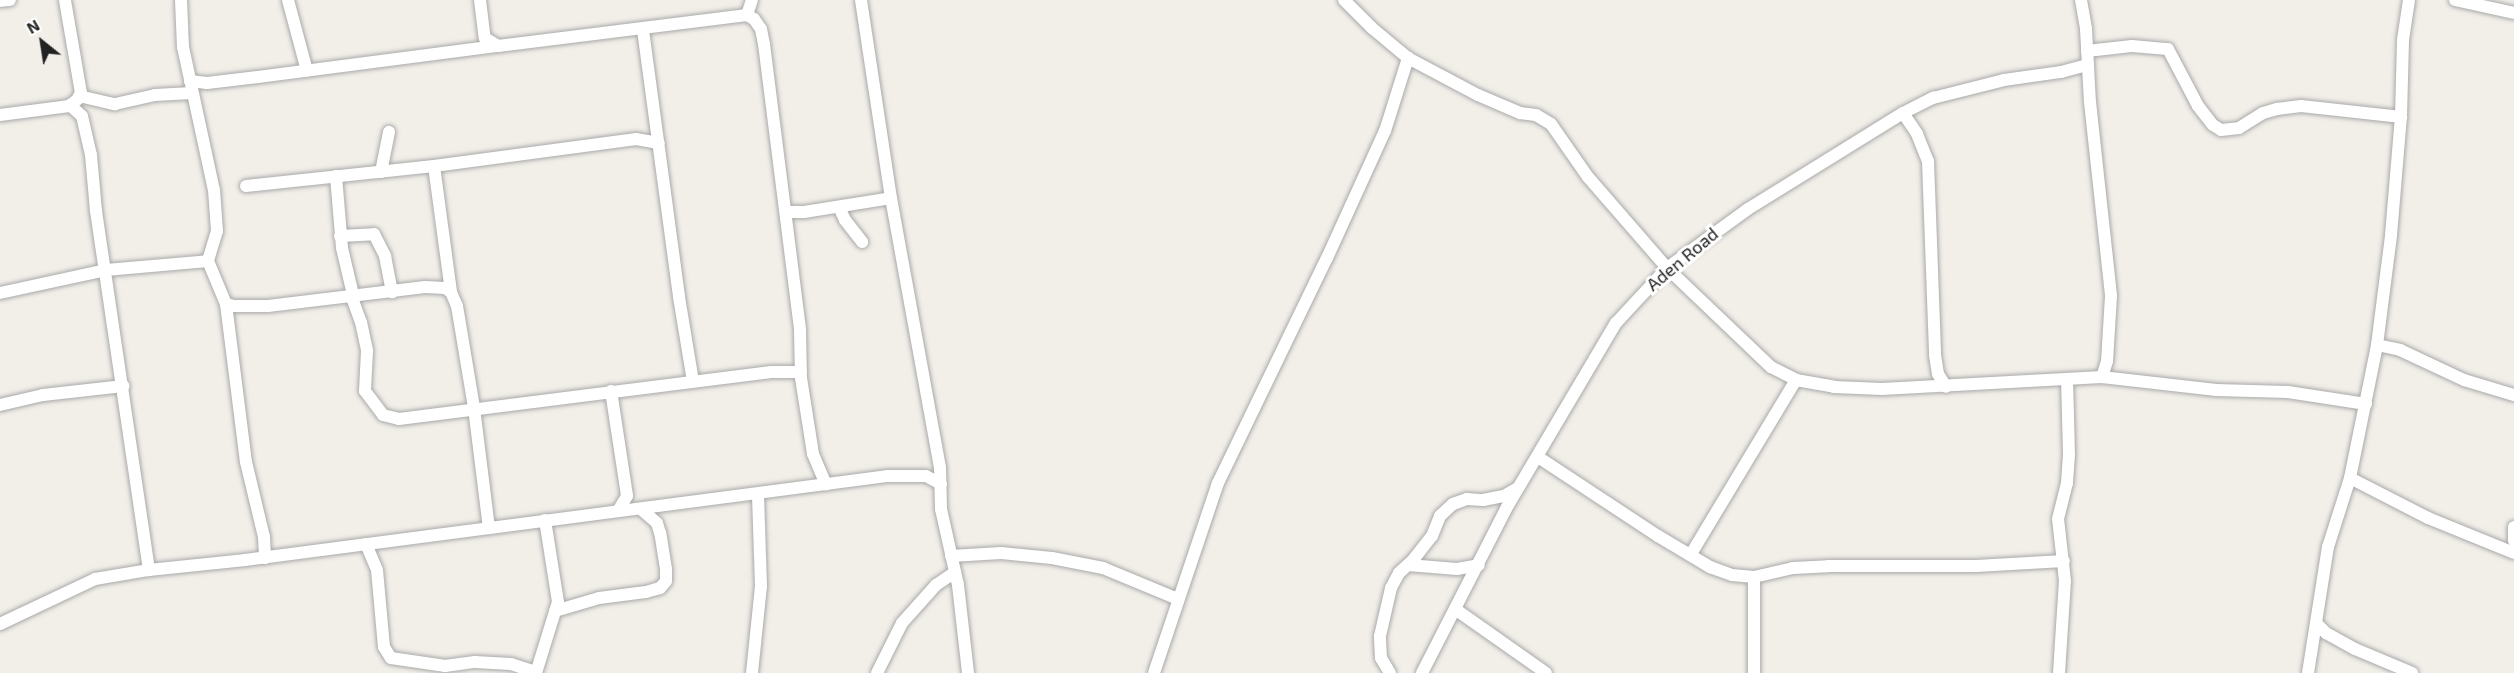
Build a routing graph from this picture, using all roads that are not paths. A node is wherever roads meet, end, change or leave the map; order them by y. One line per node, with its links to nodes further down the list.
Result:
1 (10, 0): 12 (street)
2 (65, 0): 22 (street)
3 (181, 0): 21 (street)
4 (288, 0): 20 (street)
5 (480, 0): 16 (street)
6 (752, 0): 14 (street)
7 (861, 0): 32 (street)
8 (1344, 0): 18 (street)
9 (2081, 0): 17 (street)
10 (2409, 0): 25 (street)
11 (2455, 0): 13 (street)
12 (0, 1)
13 (2514, 14)
14 (747, 15): 15 (street); 34 (street)
15 (643, 30): 16 (street); 27 (street)
16 (498, 46): 20 (street)
17 (2088, 51): 19 (street); 25 (street)
18 (1408, 58): 38 (street); 82 (street)
19 (2088, 65): 23 (street, Aden Road); 47 (street)
20 (307, 71): 21 (street)
21 (191, 87): 22 (street); 37 (street)
22 (75, 101): 24 (street); 39 (street)
23 (1903, 114): 38 (street, Aden Road); 53 (street)
24 (0, 115)
25 (2401, 117): 45 (street)
26 (388, 132): 29 (street)
27 (659, 144): 28 (street); 51 (street)
28 (434, 166): 29 (street); 41 (street)
29 (381, 172): 30 (street)
30 (336, 176): 31 (street); 35 (street)
31 (246, 186)
32 (891, 198): 33 (street); 62 (street)
33 (839, 207): 34 (street); 36 (street)
34 (786, 212): 46 (street)
35 (340, 236): 40 (street); 43 (street)
36 (862, 242)
37 (208, 261): 39 (street); 44 (street)
38 (1667, 268): 49 (street); 59 (street, Aden Road)
39 (106, 270): 42 (street); 52 (street)
40 (393, 292): 41 (street); 43 (street)
41 (451, 292): 58 (street)
42 (0, 293)
43 (352, 295): 44 (street); 58 (street)
44 (226, 304): 75 (street)
45 (2377, 345): 55 (street); 56 (street)
46 (801, 372): 51 (street); 61 (street)
47 (2102, 377): 48 (street); 56 (street)
48 (2067, 379): 53 (street); 76 (street)
49 (1796, 381): 53 (street); 73 (street)
50 (2514, 381): 55 (street)
51 (693, 382): 54 (street)
52 (123, 386): 57 (street); 79 (street)
53 (1947, 387)
54 (611, 391): 58 (street); 66 (street)
55 (2514, 395)
56 (2366, 404): 60 (street)
57 (0, 405)
58 (474, 408): 69 (street)
59 (1538, 457): 63 (street, Aden Road); 73 (street)
60 (2350, 478): 72 (street); 86 (street)
61 (826, 484): 62 (street); 64 (street)
62 (940, 484): 74 (street)
63 (1519, 487): 77 (street); 78 (street, Aden Road)
64 (758, 494): 65 (street); 88 (street)
65 (641, 508): 66 (street); 84 (street)
66 (618, 511): 67 (street)
67 (545, 520): 69 (street); 84 (street)
68 (2514, 527): 70 (street)
69 (489, 528): 71 (street)
70 (2514, 541)
71 (366, 544): 75 (street); 87 (street)
72 (2514, 553)
73 (1691, 554): 81 (street)
74 (951, 556): 80 (street); 82 (street)
75 (265, 558): 79 (street)
76 (2064, 561): 81 (street); 96 (street)
77 (1408, 565): 78 (street); 92 (street)
78 (1479, 565): 83 (street, Aden Road)
79 (149, 570): 85 (street)
80 (955, 572): 89 (street); 90 (street)
81 (1754, 577): 95 (street)
82 (1178, 599): 91 (street)
83 (1455, 609): 93 (street, Aden Road); 94 (street)
84 (555, 611): 87 (street)
85 (0, 624)
86 (2317, 624): 97 (street); 98 (street)
87 (536, 673)
88 (752, 673)
89 (877, 673)
90 (968, 673)
91 (1154, 673)
92 (1390, 673)
93 (1422, 673)
94 (1546, 673)
95 (1754, 673)
96 (2059, 673)
97 (2308, 673)
98 (2412, 673)

